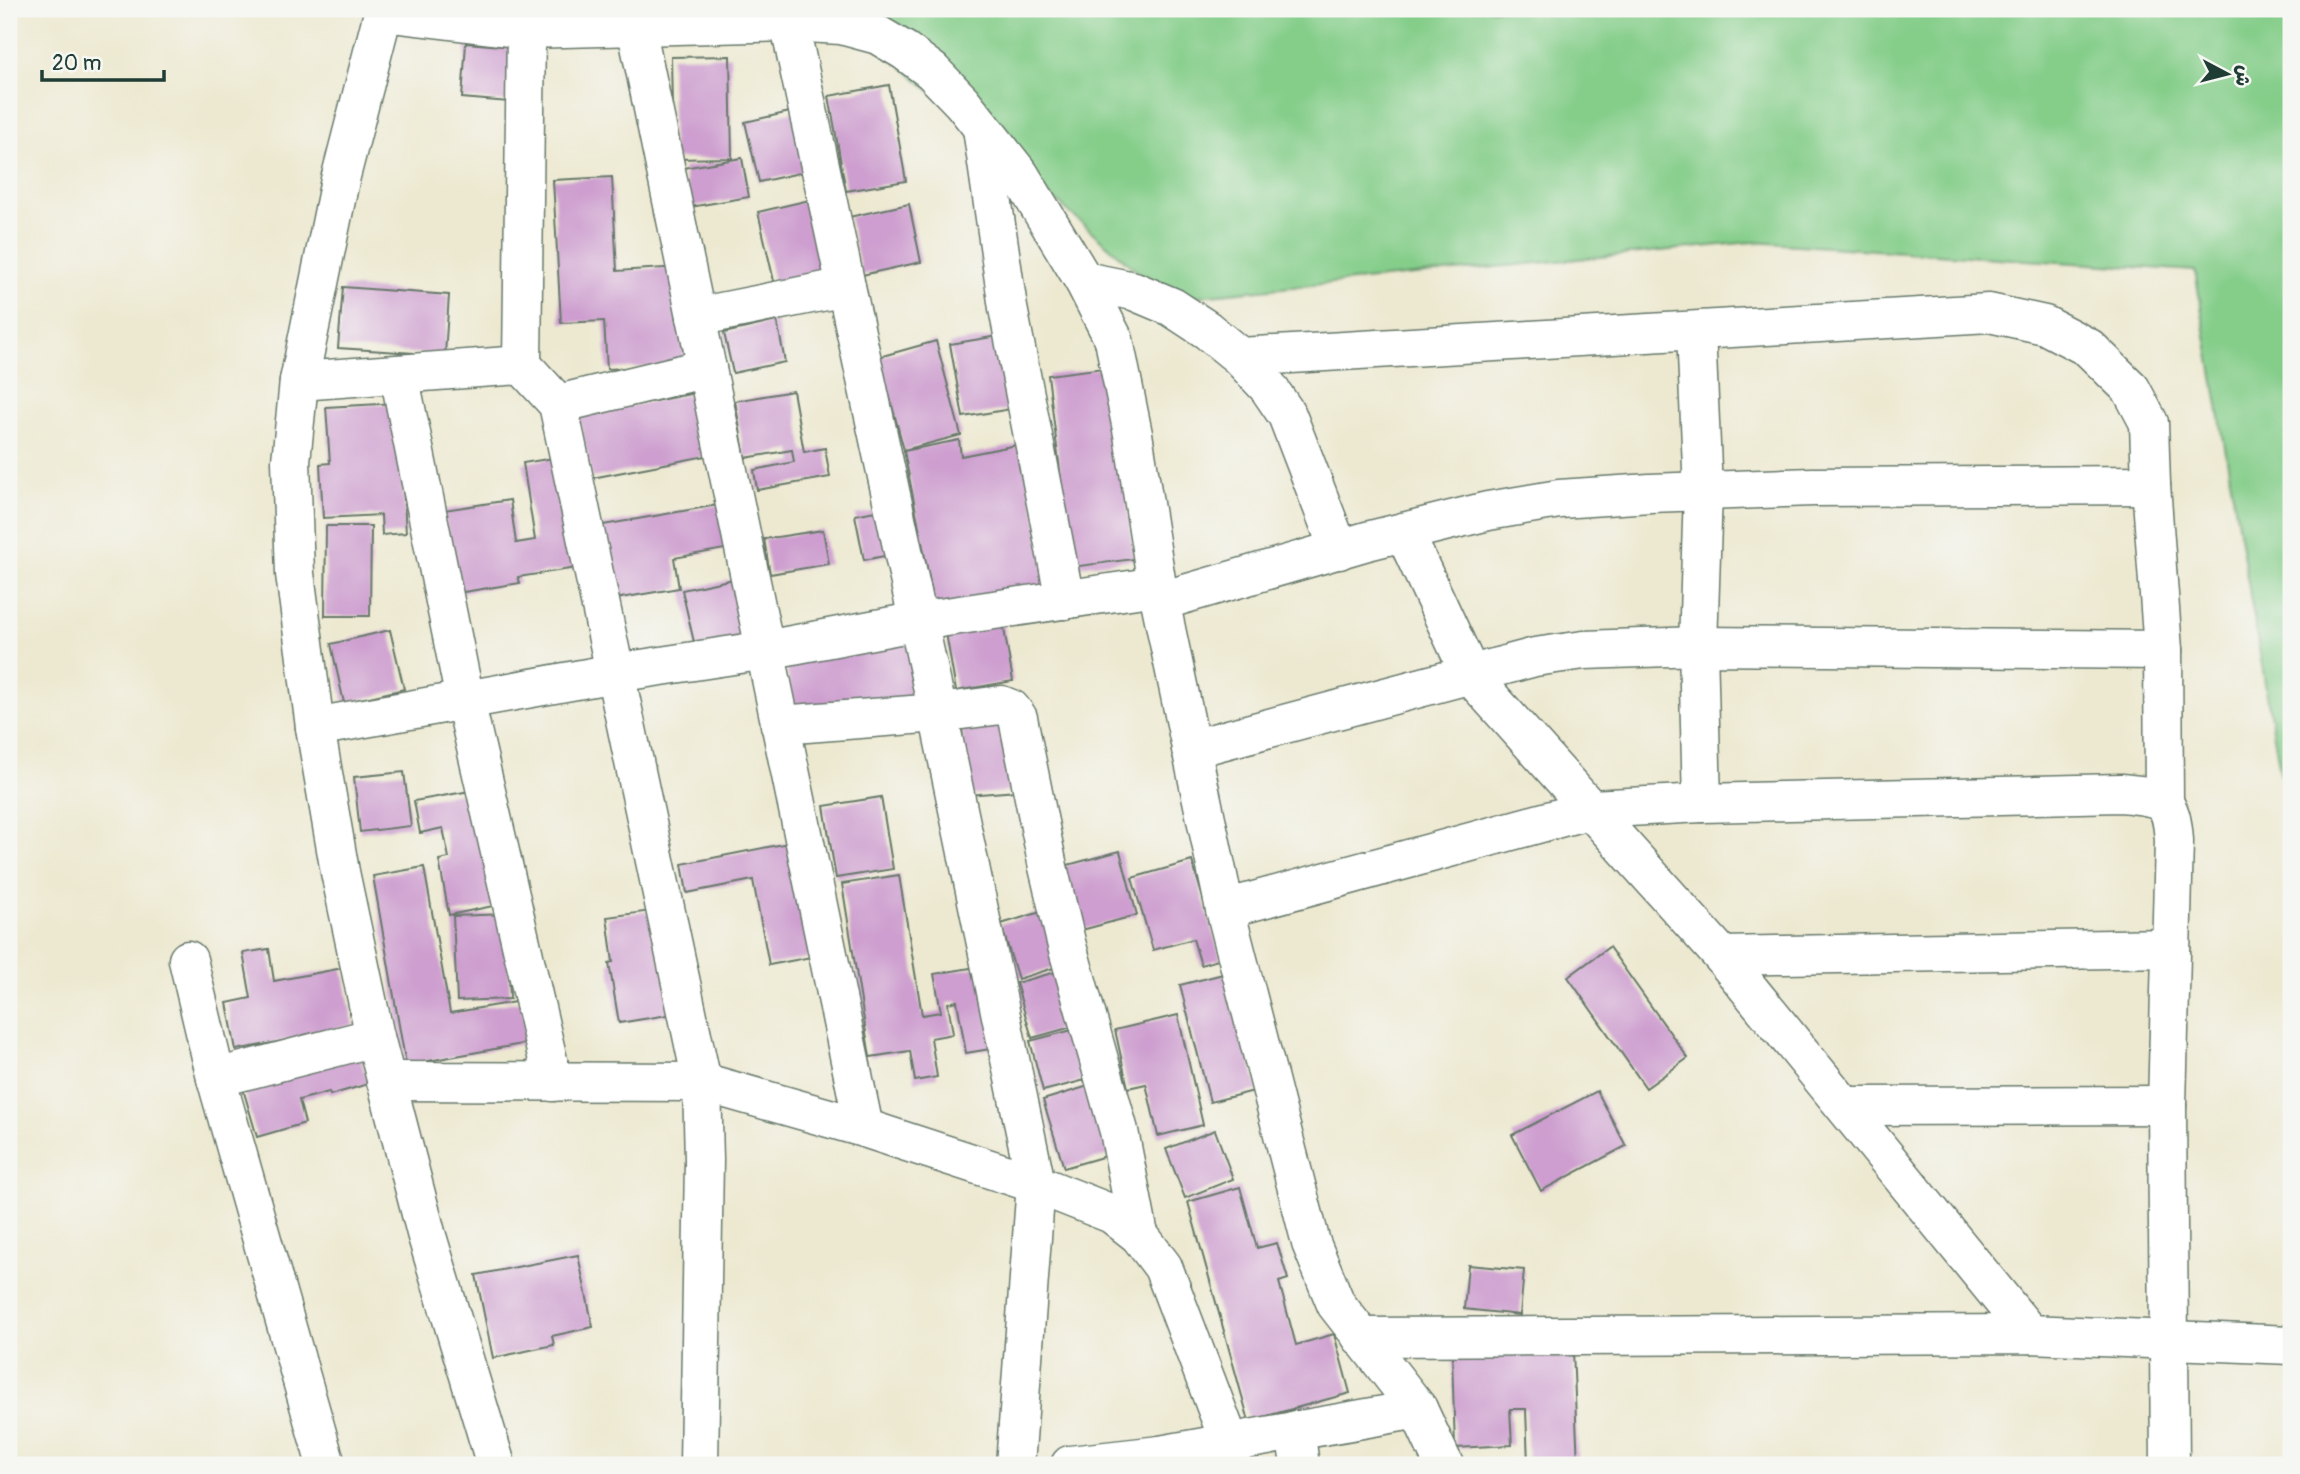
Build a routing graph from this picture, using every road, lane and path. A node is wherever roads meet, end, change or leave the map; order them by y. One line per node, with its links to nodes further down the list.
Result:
1 (384, 11): 4 (street); 14 (street)
2 (789, 22): 3 (street); 5 (street); 7 (street)
3 (636, 26): 4 (street); 8 (street)
4 (526, 29): 11 (street)
5 (982, 128): 6 (street); 21 (street)
6 (1084, 281): 10 (street); 20 (street)
7 (846, 287): 8 (street); 22 (street)
8 (696, 317): 12 (street)
9 (1696, 331): 10 (street); 16 (street); 17 (street)
10 (1240, 357): 19 (street)
11 (522, 365): 13 (street); 15 (street)
12 (707, 368): 15 (street); 24 (street)
13 (399, 374): 14 (street); 28 (street)
14 (299, 381): 31 (street)
15 (558, 404): 26 (street)
16 (2151, 485): 17 (street); 25 (street)
17 (1703, 491): 18 (street); 23 (street)
18 (1404, 532): 19 (street); 27 (street)
19 (1339, 550): 20 (street)
20 (1159, 594): 21 (street); 32 (street)
21 (1065, 600): 22 (street)
22 (919, 621): 24 (street); 29 (street)
23 (1698, 646): 25 (street); 27 (street); 34 (street)
24 (766, 650): 26 (street); 30 (street)
25 (2163, 650): 33 (street)
26 (615, 673): 28 (street); 44 (street)
27 (1471, 676): 32 (street); 35 (street)
28 (465, 700): 31 (street); 43 (street)
29 (938, 713): 30 (street); 48 (street); 49 (street)
30 (780, 725): 47 (street)
31 (315, 727): 40 (street)
32 (1191, 749): 36 (street)
33 (2164, 802): 34 (street); 37 (street)
34 (1702, 803): 35 (street)
35 (1592, 809): 36 (street); 38 (street)
36 (1225, 909): 51 (street)
37 (2171, 948): 38 (street); 45 (street)
38 (1722, 956): 46 (street)
39 (188, 960): 41 (street)
40 (375, 1037): 41 (street); 42 (street)
41 (216, 1078): 58 (street)
42 (386, 1081): 43 (street); 59 (street)
43 (553, 1082): 44 (street)
44 (702, 1082): 47 (street); 60 (street)
45 (2167, 1105): 46 (street); 52 (street)
46 (1844, 1106): 50 (street)
47 (864, 1128): 48 (street)
48 (1036, 1184): 49 (street); 61 (street)
49 (1139, 1236): 55 (street)
50 (2030, 1334): 51 (street); 52 (street)
51 (1360, 1337): 54 (street)
52 (2170, 1340): 53 (street); 64 (street)
53 (2291, 1345)
54 (1418, 1409): 56 (street); 63 (street)
55 (1229, 1441): 56 (street); 57 (street)
56 (1297, 1448)
57 (1160, 1460): 62 (street)
58 (326, 1465)
59 (496, 1465)
60 (699, 1465)
61 (1015, 1465)
62 (1070, 1465)
63 (1444, 1465)
64 (2170, 1465)

